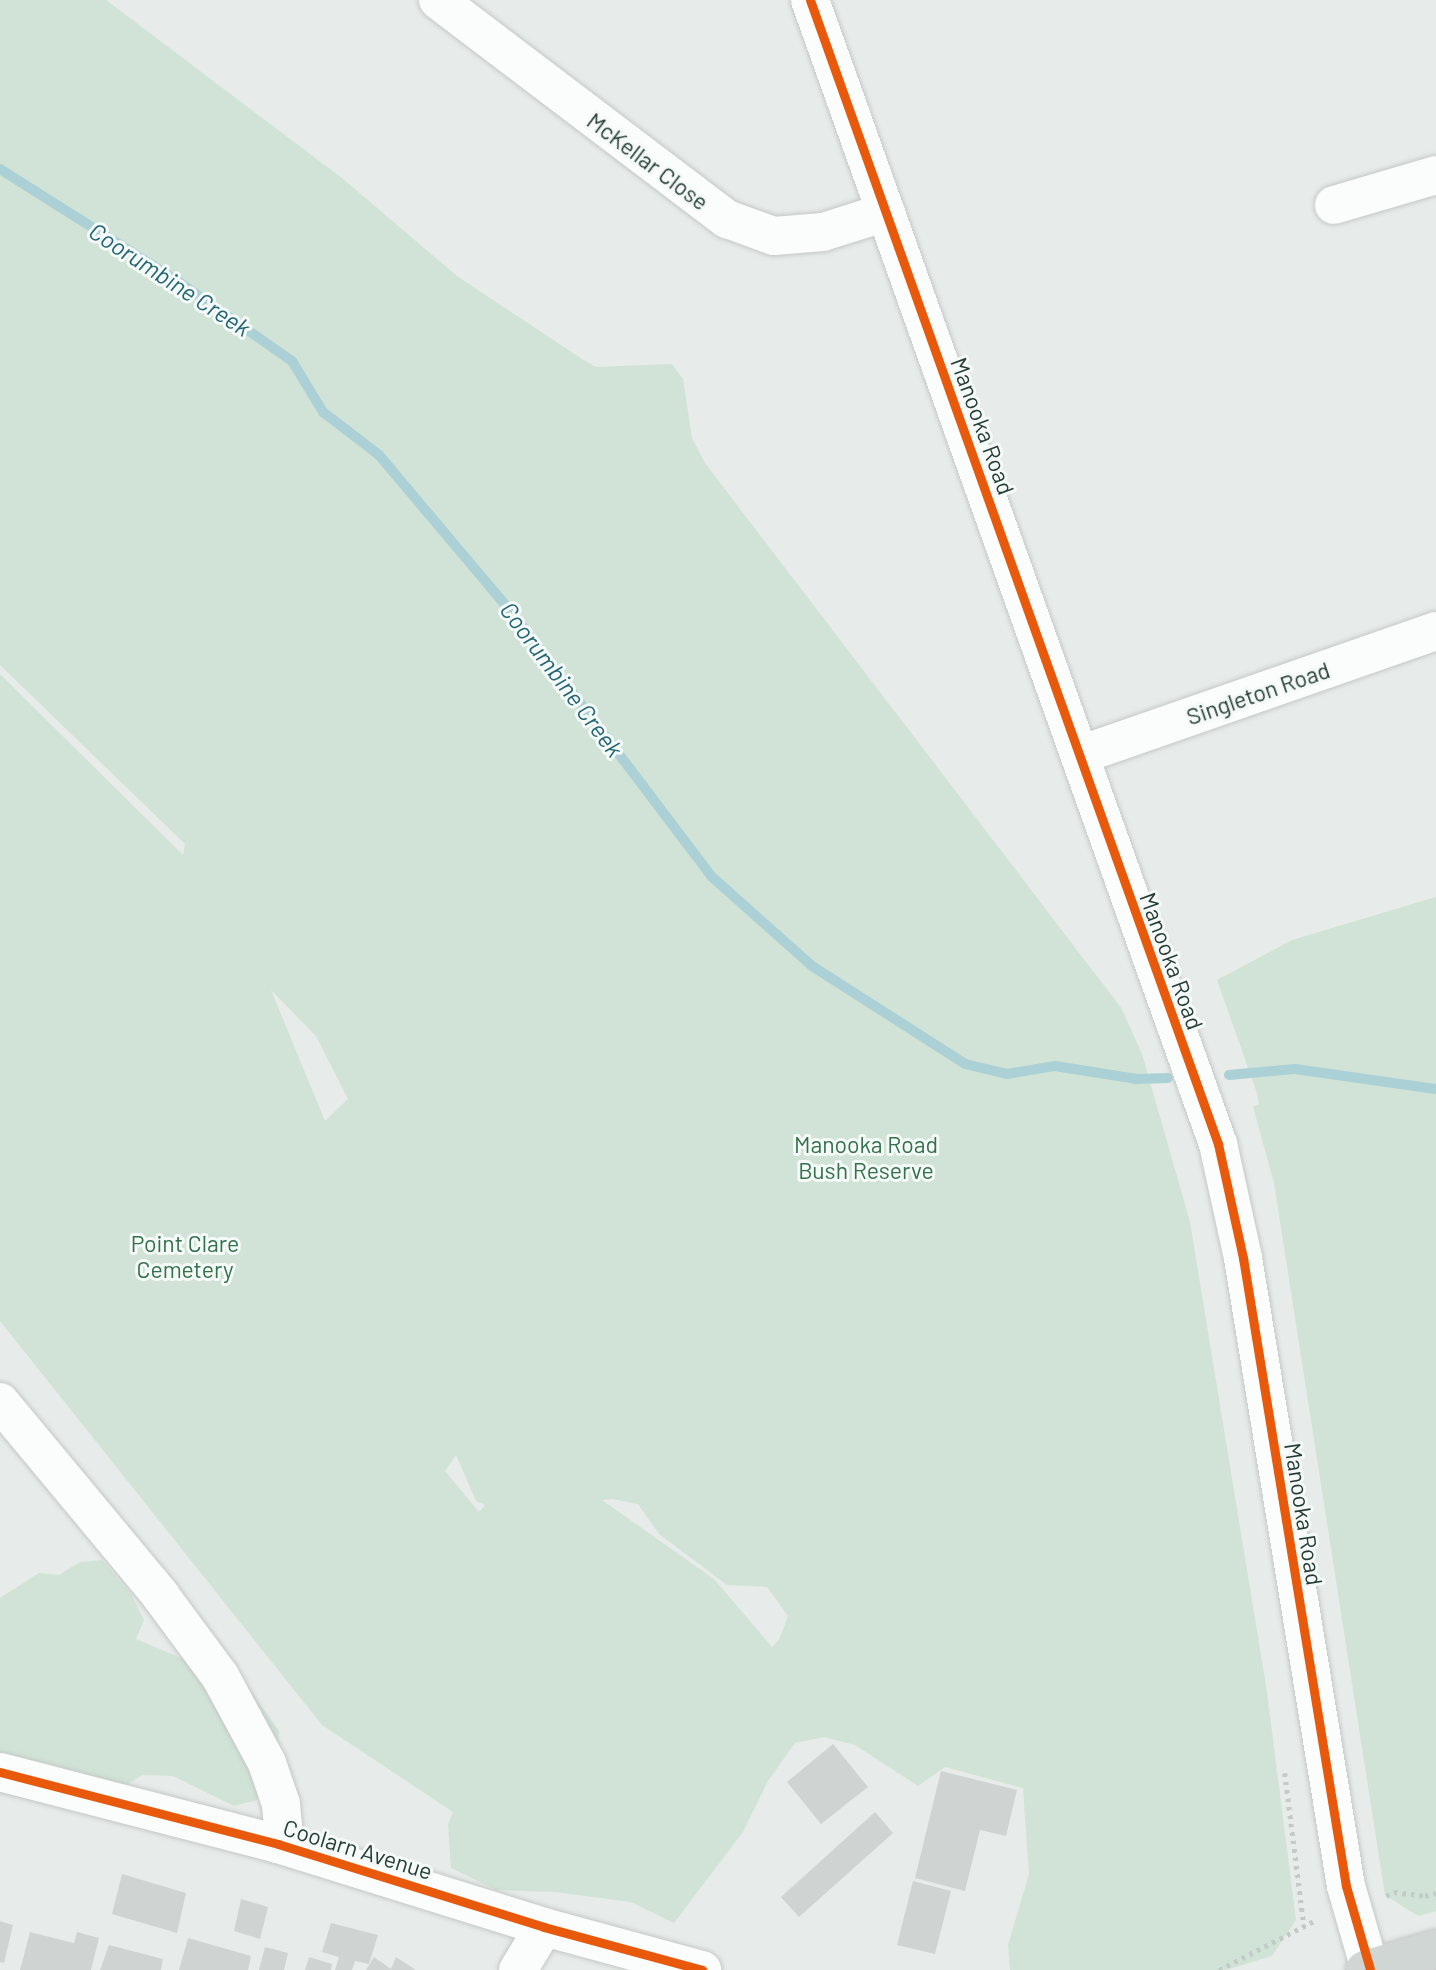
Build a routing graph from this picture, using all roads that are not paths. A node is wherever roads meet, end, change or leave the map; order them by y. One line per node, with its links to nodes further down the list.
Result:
1 (438, 0): 5 (street, McKellar Close)
2 (810, 0): 5 (street, Manooka Road)
3 (1436, 175): 4 (street)
4 (1334, 205)
5 (886, 212): 7 (street, Manooka Road)
6 (1436, 631): 7 (street, Singleton Road)
7 (1080, 755): 13 (street, Manooka Road)
8 (0, 1402): 10 (street)
9 (0, 1772): 10 (street, Coolarn Avenue)
10 (278, 1844): 11 (street, Coolarn Avenue)
11 (544, 1927): 14 (street); 15 (street, Coolarn Avenue)
12 (1436, 1950): 13 (main road)
13 (1367, 1969)
14 (518, 1970)
15 (702, 1970)

